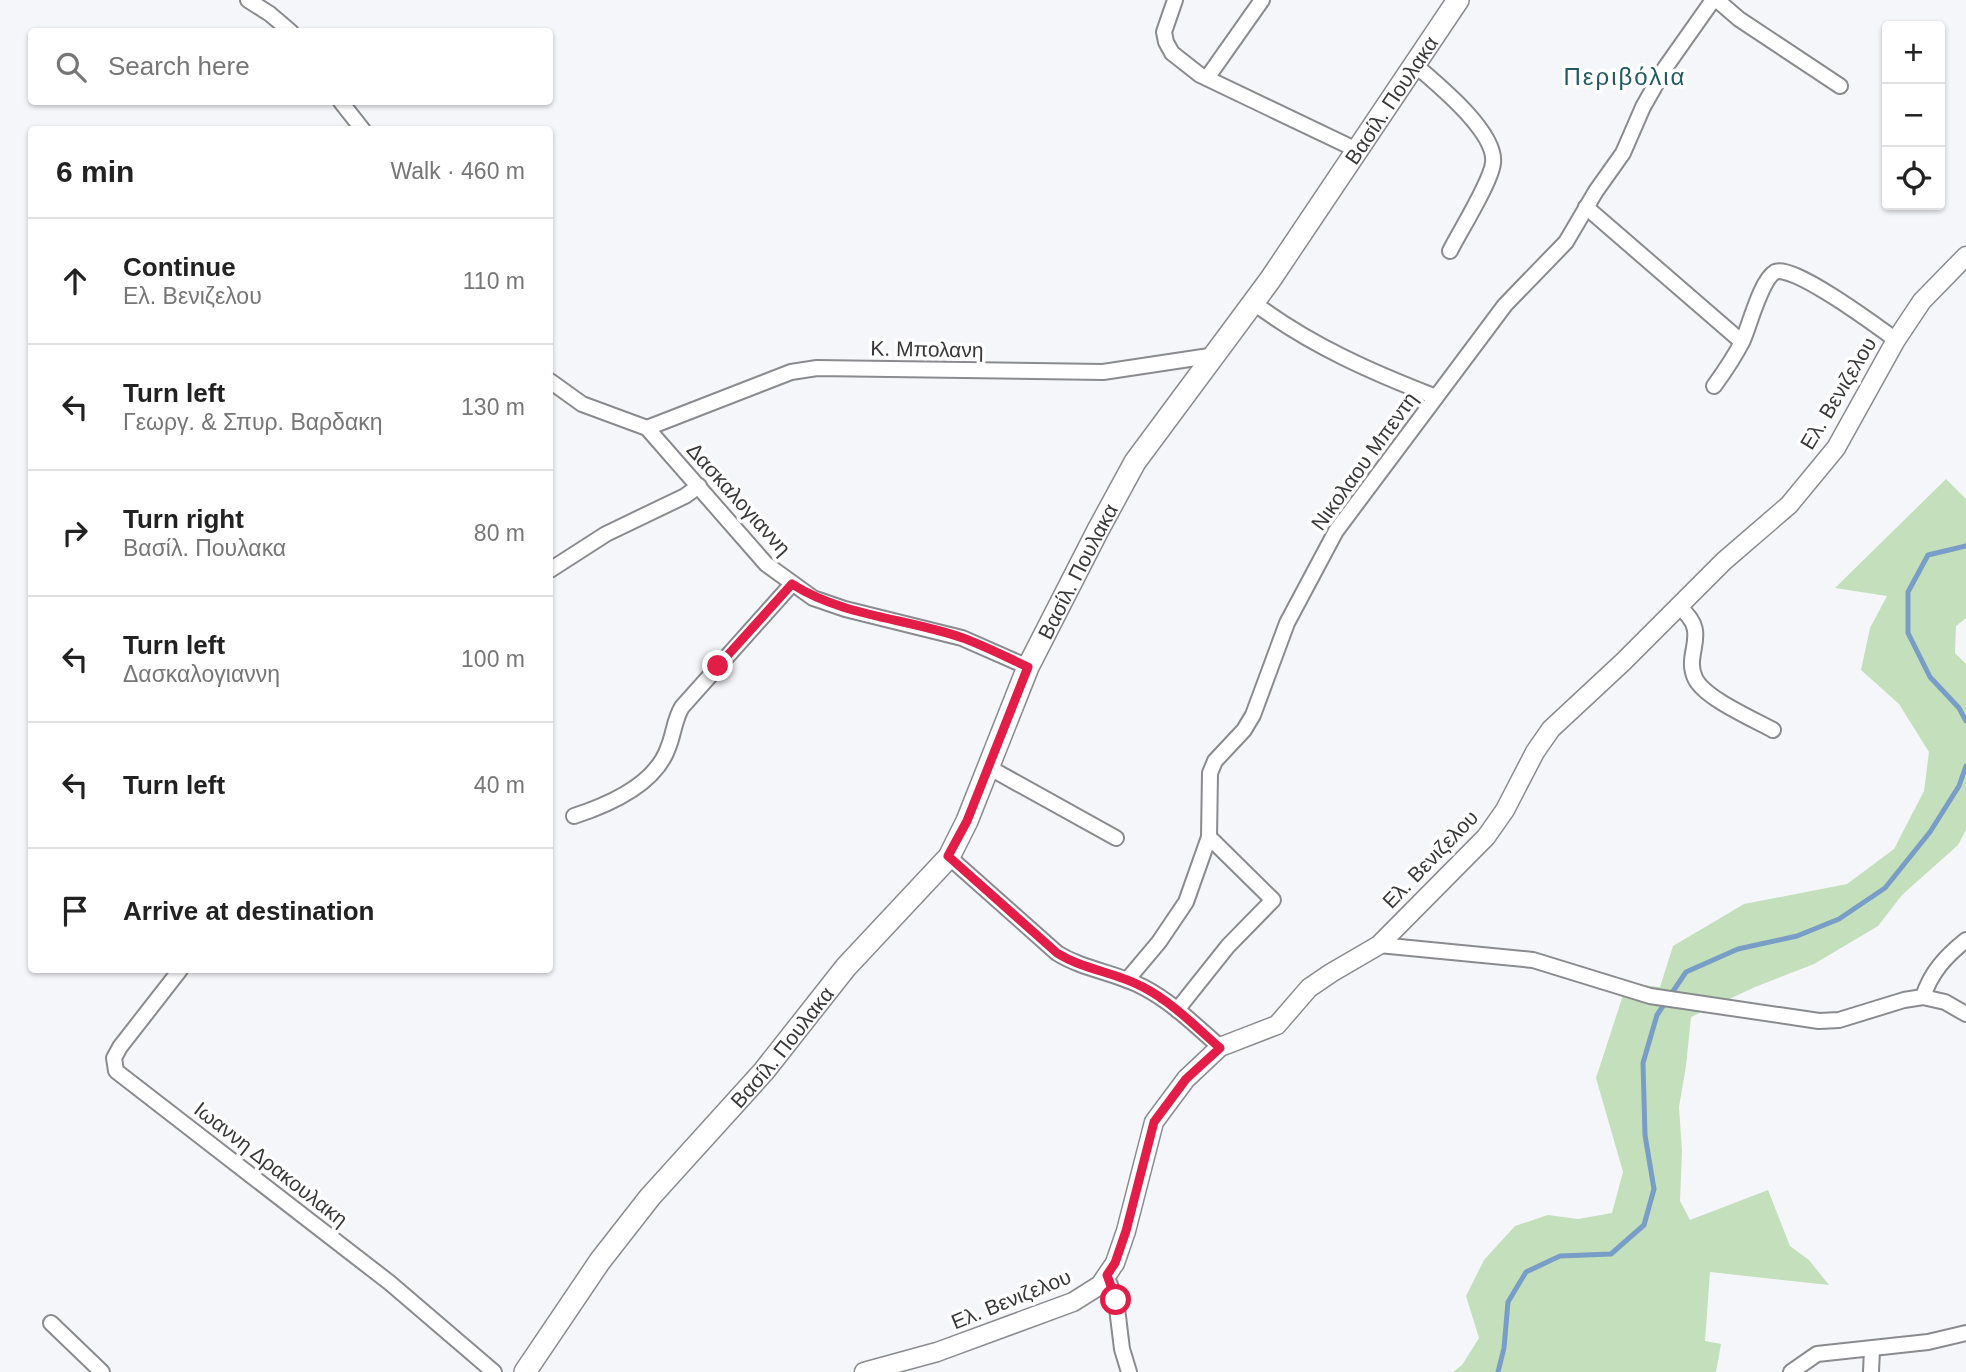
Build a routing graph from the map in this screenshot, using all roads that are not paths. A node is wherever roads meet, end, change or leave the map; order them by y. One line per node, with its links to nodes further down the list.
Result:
1 (247, 0): 6 (street)
2 (1175, 0): 8 (street)
3 (1262, 0): 8 (street)
4 (1458, 0): 7 (main road, Βασίλ. Πουλακα)
5 (1715, 0): 9 (street); 13 (street, Νικολαου Μπεντη)
6 (286, 28)
7 (1414, 64): 12 (main road, Βασίλ. Πουλακα); 14 (street)
8 (1207, 78): 12 (street)
9 (1840, 86)
10 (343, 105): 11 (street)
11 (360, 126)
12 (1357, 150): 16 (main road, Βασίλ. Πουλακα)
13 (1586, 207): 18 (street); 24 (street, Νικολαου Μπεντη)
14 (1450, 251)
15 (1966, 256): 17 (street, Ελ. Βενιζελου)
16 (1254, 303): 19 (main road, Βασίλ. Πουλακα); 24 (street)
17 (1896, 340): 18 (street); 29 (street, Ελ. Βενιζελου)
18 (1742, 342): 21 (street)
19 (1216, 355): 25 (street, Κ. Μπολανη); 30 (main road, Βασίλ. Πουλακα)
20 (553, 383): 23 (street, Δασκαλογιαννη)
21 (1714, 386)
22 (553, 395): 23 (street)
23 (570, 396): 25 (street, Δασκαλογιαννη)
24 (1436, 397): 34 (street, Νικολαου Μπεντη)
25 (647, 428): 26 (street, Δασκαλογιαννη)
26 (699, 486): 27 (street); 28 (street, Δασκαλογιαννη)
27 (553, 568)
28 (792, 584): 30 (street, Δασκαλογιαννη); 33 (street)
29 (1679, 607): 31 (street); 38 (street, Ελ. Βενιζελου)
30 (1028, 667): 32 (main road, Βασίλ. Πουλακα)
31 (1773, 730)
32 (988, 767): 35 (street); 36 (main road, Βασίλ. Πουλακα)
33 (574, 816)
34 (1209, 837): 40 (street, Νικολαου Μπεντη); 42 (street)
35 (1116, 838)
36 (948, 856): 40 (street); 51 (main road, Βασίλ. Πουλακα)
37 (1966, 940): 41 (street)
38 (1379, 945): 41 (street); 44 (street, Ελ. Βενιζελου)
39 (178, 973): 50 (street, Ιωαννη Δρακουλακη)
40 (1127, 980): 42 (street)
41 (1923, 997): 43 (street)
42 (1177, 1010): 44 (street)
43 (1966, 1014)
44 (1220, 1048): 45 (street, Ελ. Βενιζελου)
45 (1107, 1275): 52 (street, Ελ. Βενιζελου); 53 (street)
46 (51, 1323): 49 (street)
47 (1966, 1333): 48 (street)
48 (1872, 1349): 54 (street); 55 (street)
49 (102, 1372)
50 (494, 1372)
51 (525, 1372)
52 (864, 1372)
53 (1129, 1372)
54 (1791, 1372)
55 (1871, 1372)

